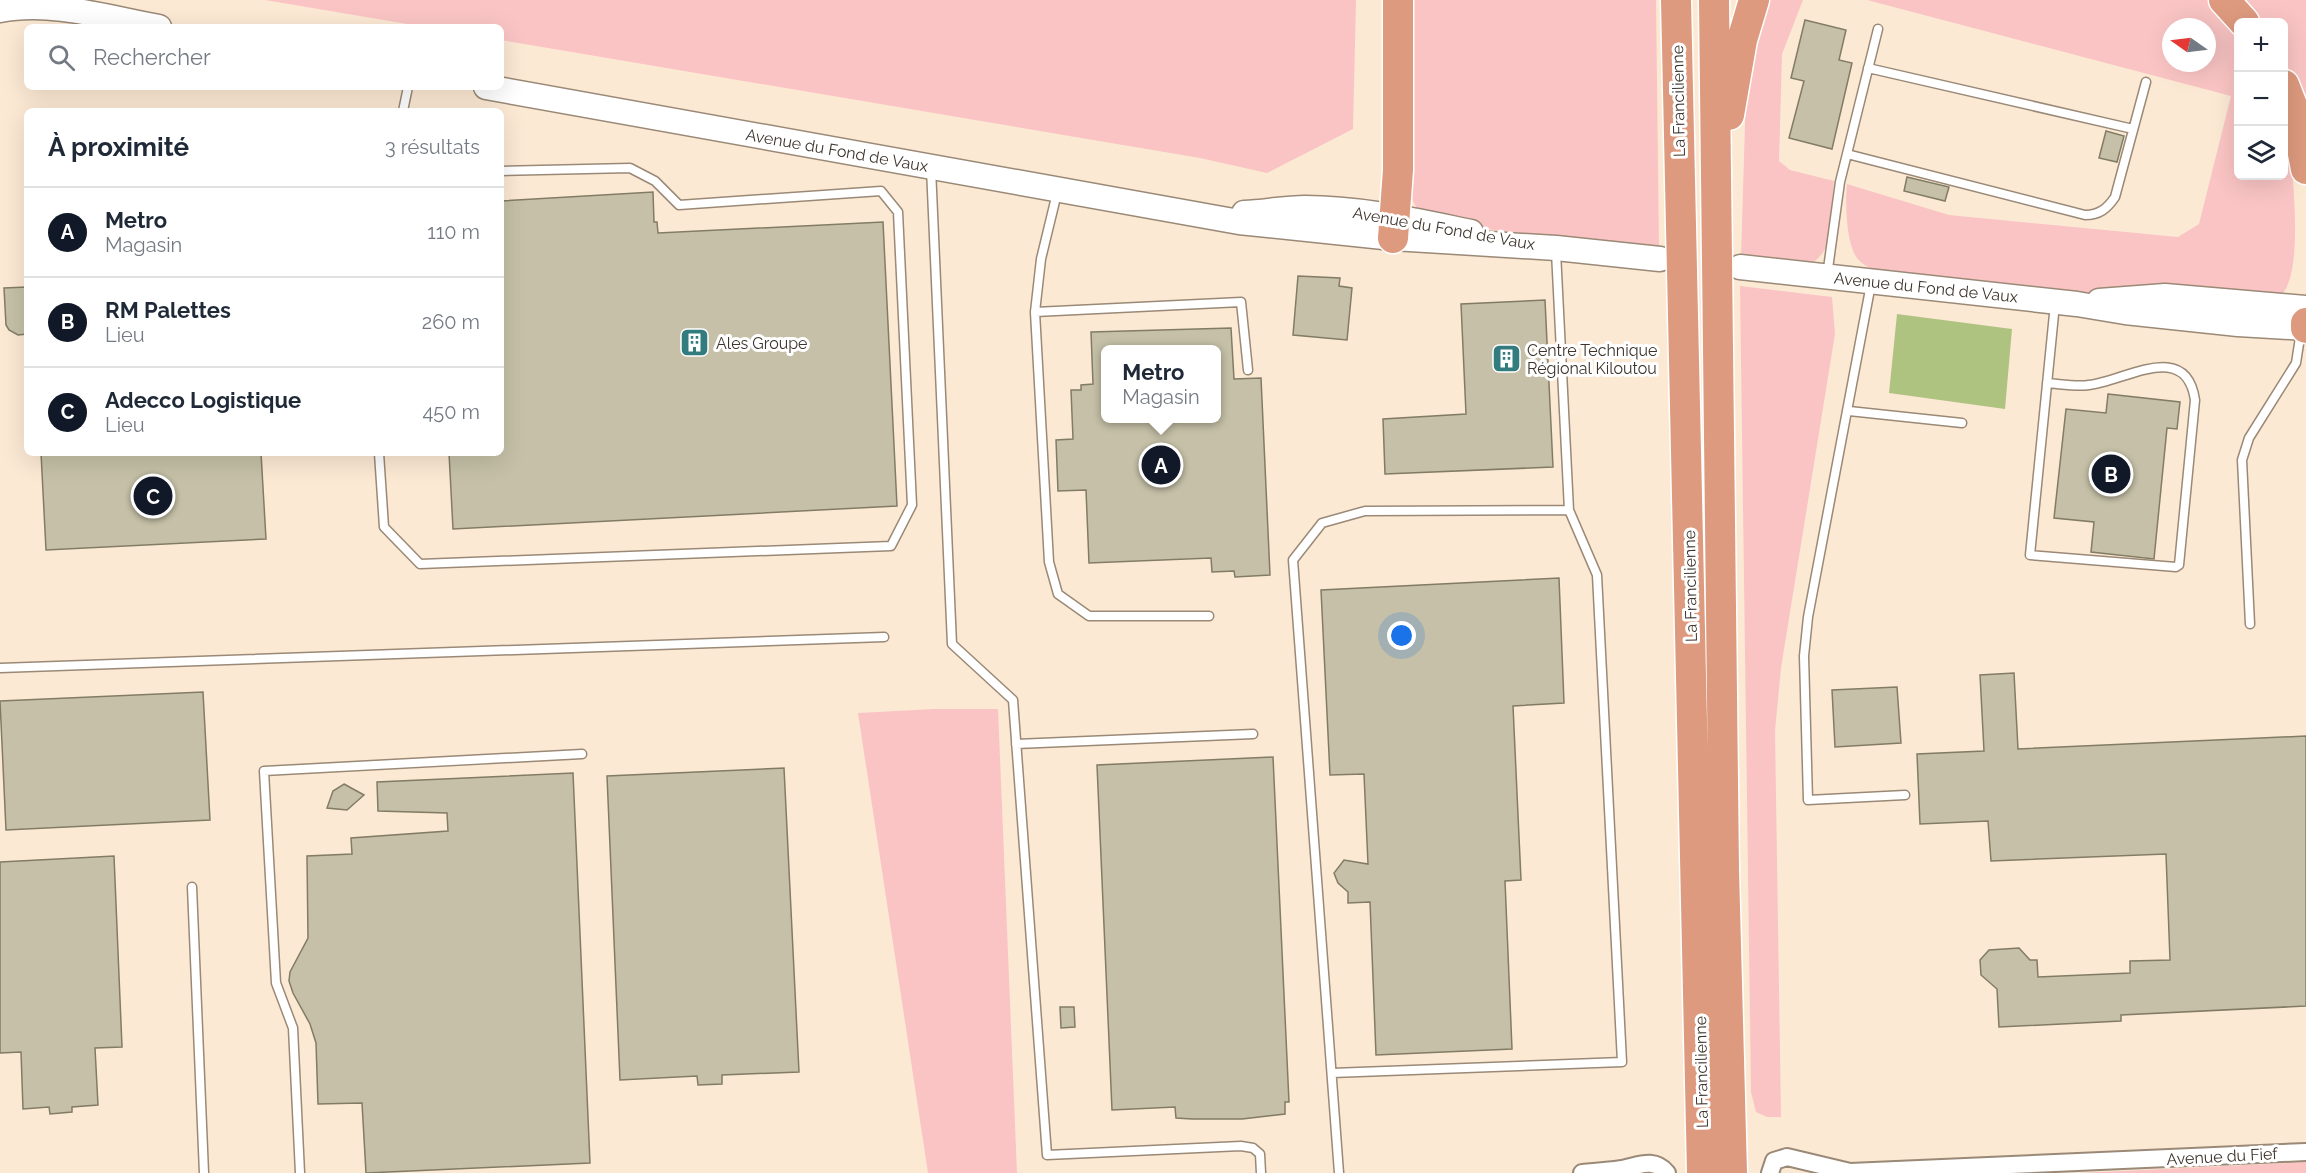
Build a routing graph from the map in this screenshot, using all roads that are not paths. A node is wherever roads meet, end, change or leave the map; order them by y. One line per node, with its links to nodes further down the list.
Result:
1 (1398, 0): 24 (highway)
2 (1676, 0): 56 (highway, La Francilienne)
3 (1714, 0): 23 (highway, La Francilienne)
4 (1754, 0): 23 (highway)
5 (2224, 0): 8 (highway)
6 (50, 4): 7 (street); 9 (street)
7 (0, 10)
8 (2240, 18)
9 (145, 24)
10 (1878, 29): 11 (lane)
11 (1868, 68): 17 (lane); 18 (lane)
12 (2146, 82): 17 (lane)
13 (407, 90): 16 (lane)
14 (502, 90): 19 (street, Avenue du Fond de Vaux)
15 (2288, 97): 20 (highway)
16 (404, 108)
17 (2133, 129): 18 (lane)
18 (1847, 154): 28 (lane)
19 (931, 168): 22 (street, Avenue du Fond de Vaux); 44 (lane)
20 (2306, 169)
21 (504, 171): 37 (lane)
22 (1058, 190): 24 (street, Avenue du Fond de Vaux); 31 (lane)
23 (1717, 207): 57 (highway, La Francilienne)
24 (1395, 227): 25 (street, Avenue du Fond de Vaux)
25 (1556, 248): 26 (street, Avenue du Fond de Vaux); 38 (lane)
26 (1660, 259)
27 (1740, 267): 28 (street, Avenue du Fond de Vaux)
28 (1827, 276): 29 (street, Avenue du Fond de Vaux)
29 (1871, 281): 30 (street, Avenue du Fond de Vaux); 35 (lane)
30 (2066, 303): 32 (street, Avenue du Fond de Vaux); 34 (lane)
31 (1035, 312): 33 (lane); 39 (lane)
32 (2304, 321): 40 (lane)
33 (1248, 370)
34 (2047, 383): 34 (lane)
35 (1849, 411): 36 (lane); 46 (lane)
36 (1962, 423)
37 (379, 456)
38 (1569, 510): 48 (lane); 48 (lane)
39 (1209, 616)
40 (2250, 624)
41 (884, 638): 42 (lane)
42 (0, 668)
43 (1253, 734): 44 (lane)
44 (1016, 744): 52 (lane)
45 (582, 754): 51 (lane)
46 (1905, 795)
47 (192, 887): 50 (lane)
48 (1332, 1073): 53 (lane)
49 (2306, 1152): 59 (street, Avenue du Fief)
50 (204, 1173)
51 (300, 1173)
52 (1261, 1173)
53 (1339, 1173)
54 (1582, 1173): 55 (street)
55 (1667, 1173)
56 (1702, 1173)
57 (1732, 1173)
58 (1770, 1173): 59 (street, Avenue du Fief)
59 (1848, 1173)

